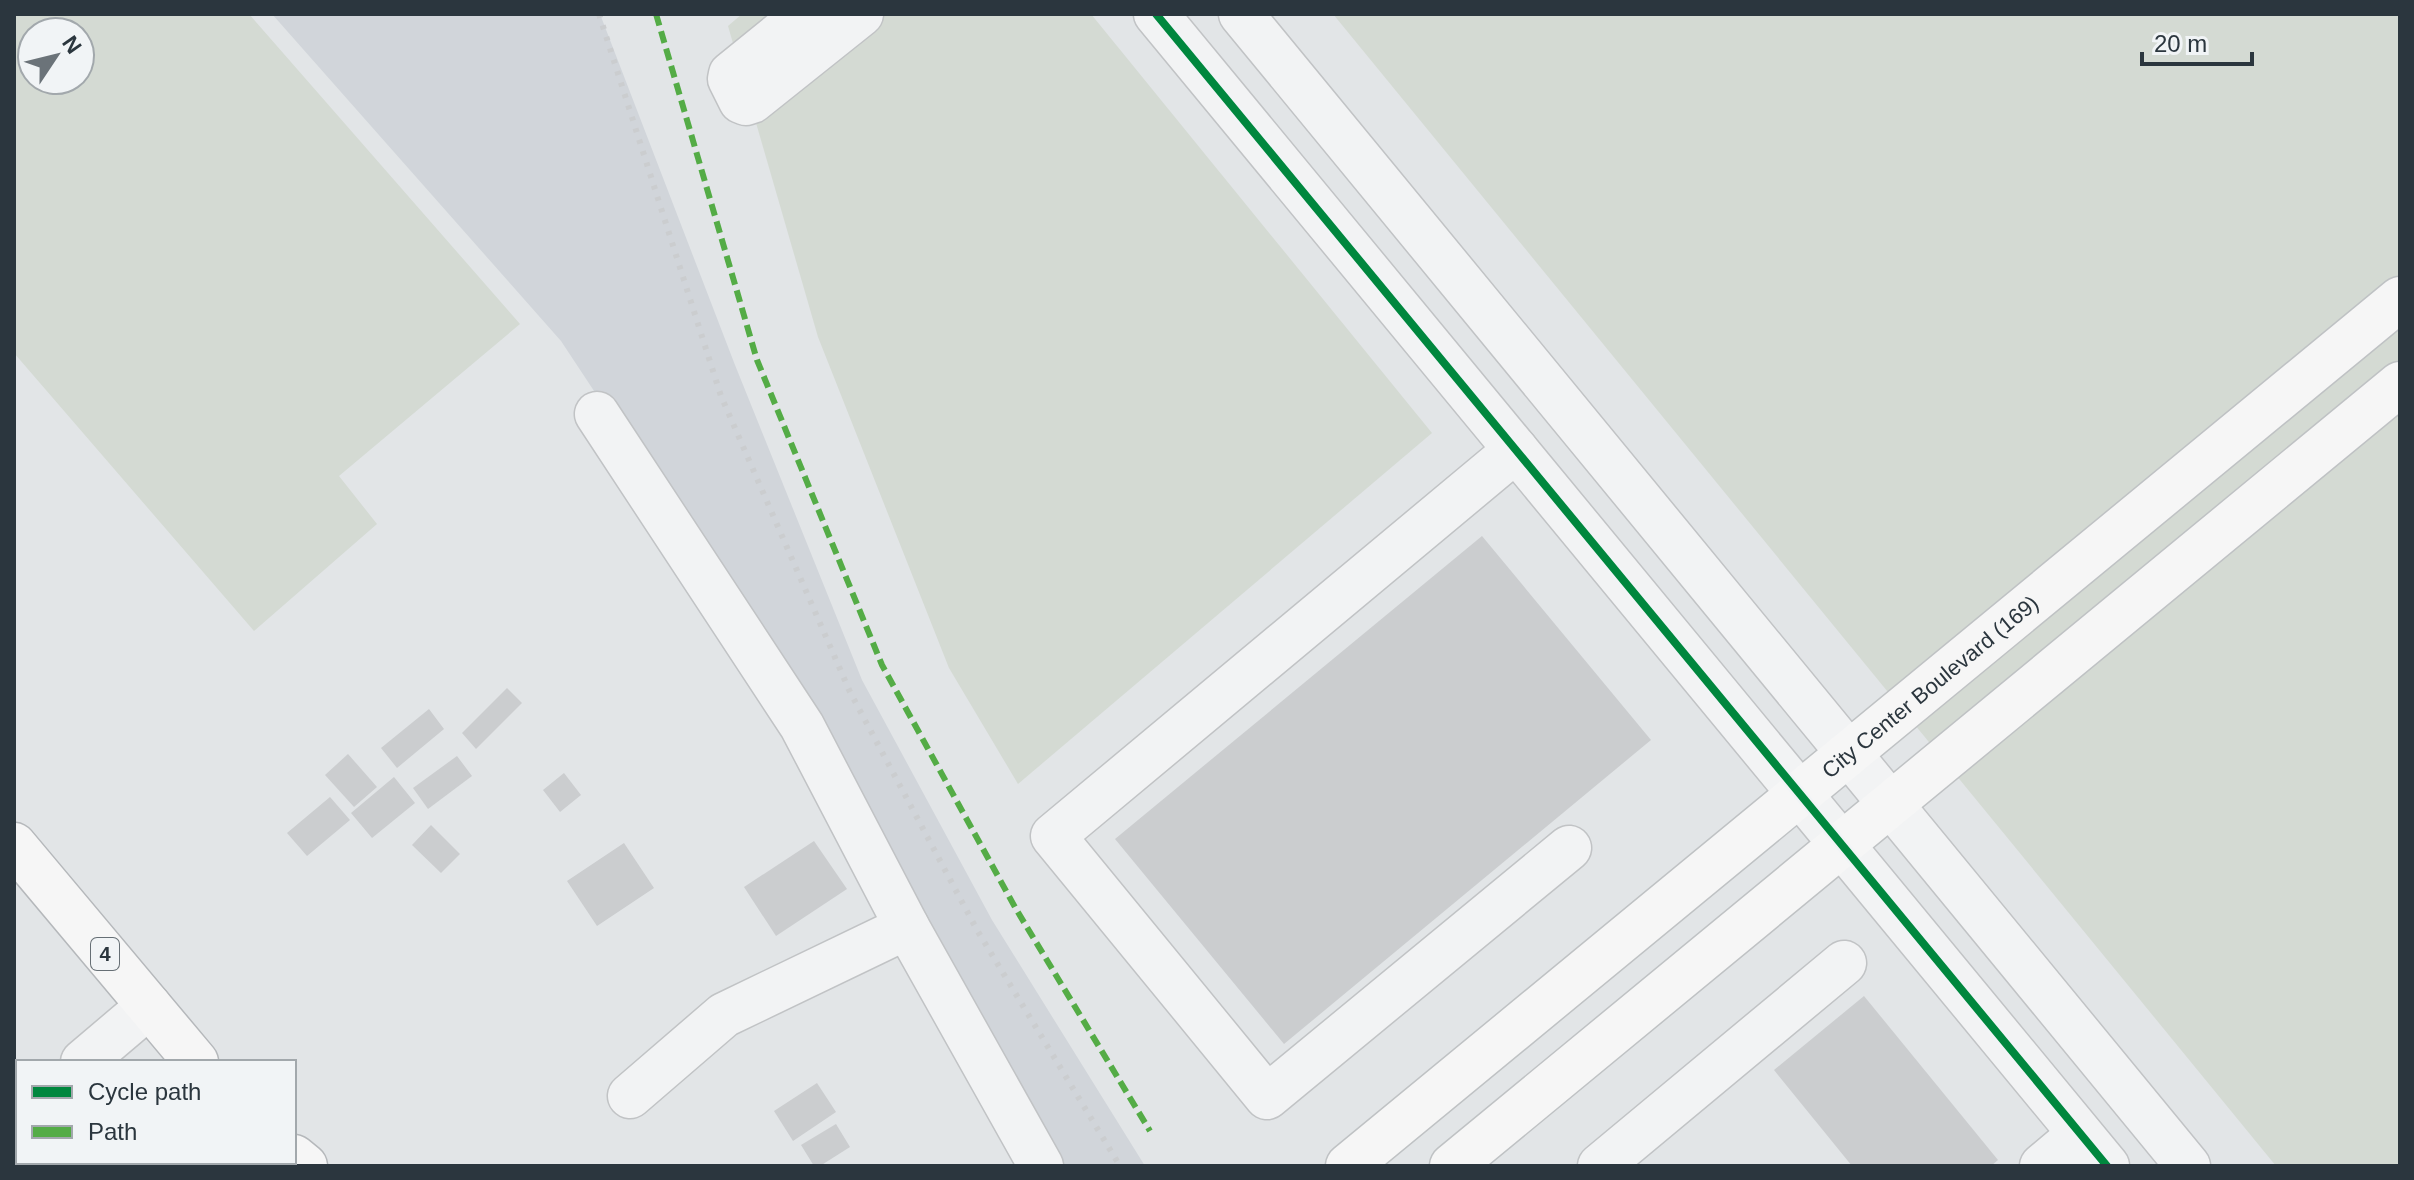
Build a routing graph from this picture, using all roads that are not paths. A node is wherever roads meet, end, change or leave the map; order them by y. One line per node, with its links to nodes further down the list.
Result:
1 (805, 14): 2 (street)
2 (861, 14)
3 (1156, 14): 8 (street)
4 (1241, 14): 6 (street)
5 (2400, 299): 11 (main road, City Center Boulevard (169))
6 (1512, 344): 8 (street); 11 (street)
7 (2400, 384): 13 (main road)
8 (1463, 386): 10 (street)
9 (597, 414): 17 (street)
10 (1516, 450): 12 (street); 15 (street)
11 (1849, 754): 12 (main road, City Center Boulevard (169)); 13 (street)
12 (1801, 795): 14 (street); 25 (main road, City Center Boulevard (169))
13 (1891, 804): 14 (main road); 29 (street)
14 (1842, 846): 23 (street); 26 (main road)
15 (1569, 848)
16 (17, 854): 19 (main road, 4)
17 (907, 927): 22 (street); 24 (street)
18 (1844, 963): 27 (street)
19 (149, 1006): 20 (street); 21 (main road, 4)
20 (85, 1060)
21 (194, 1060)
22 (630, 1096)
23 (2094, 1150): 28 (street)
24 (1041, 1166)
25 (1348, 1166)
26 (1452, 1166)
27 (1600, 1166)
28 (2042, 1166)
29 (2188, 1166)

